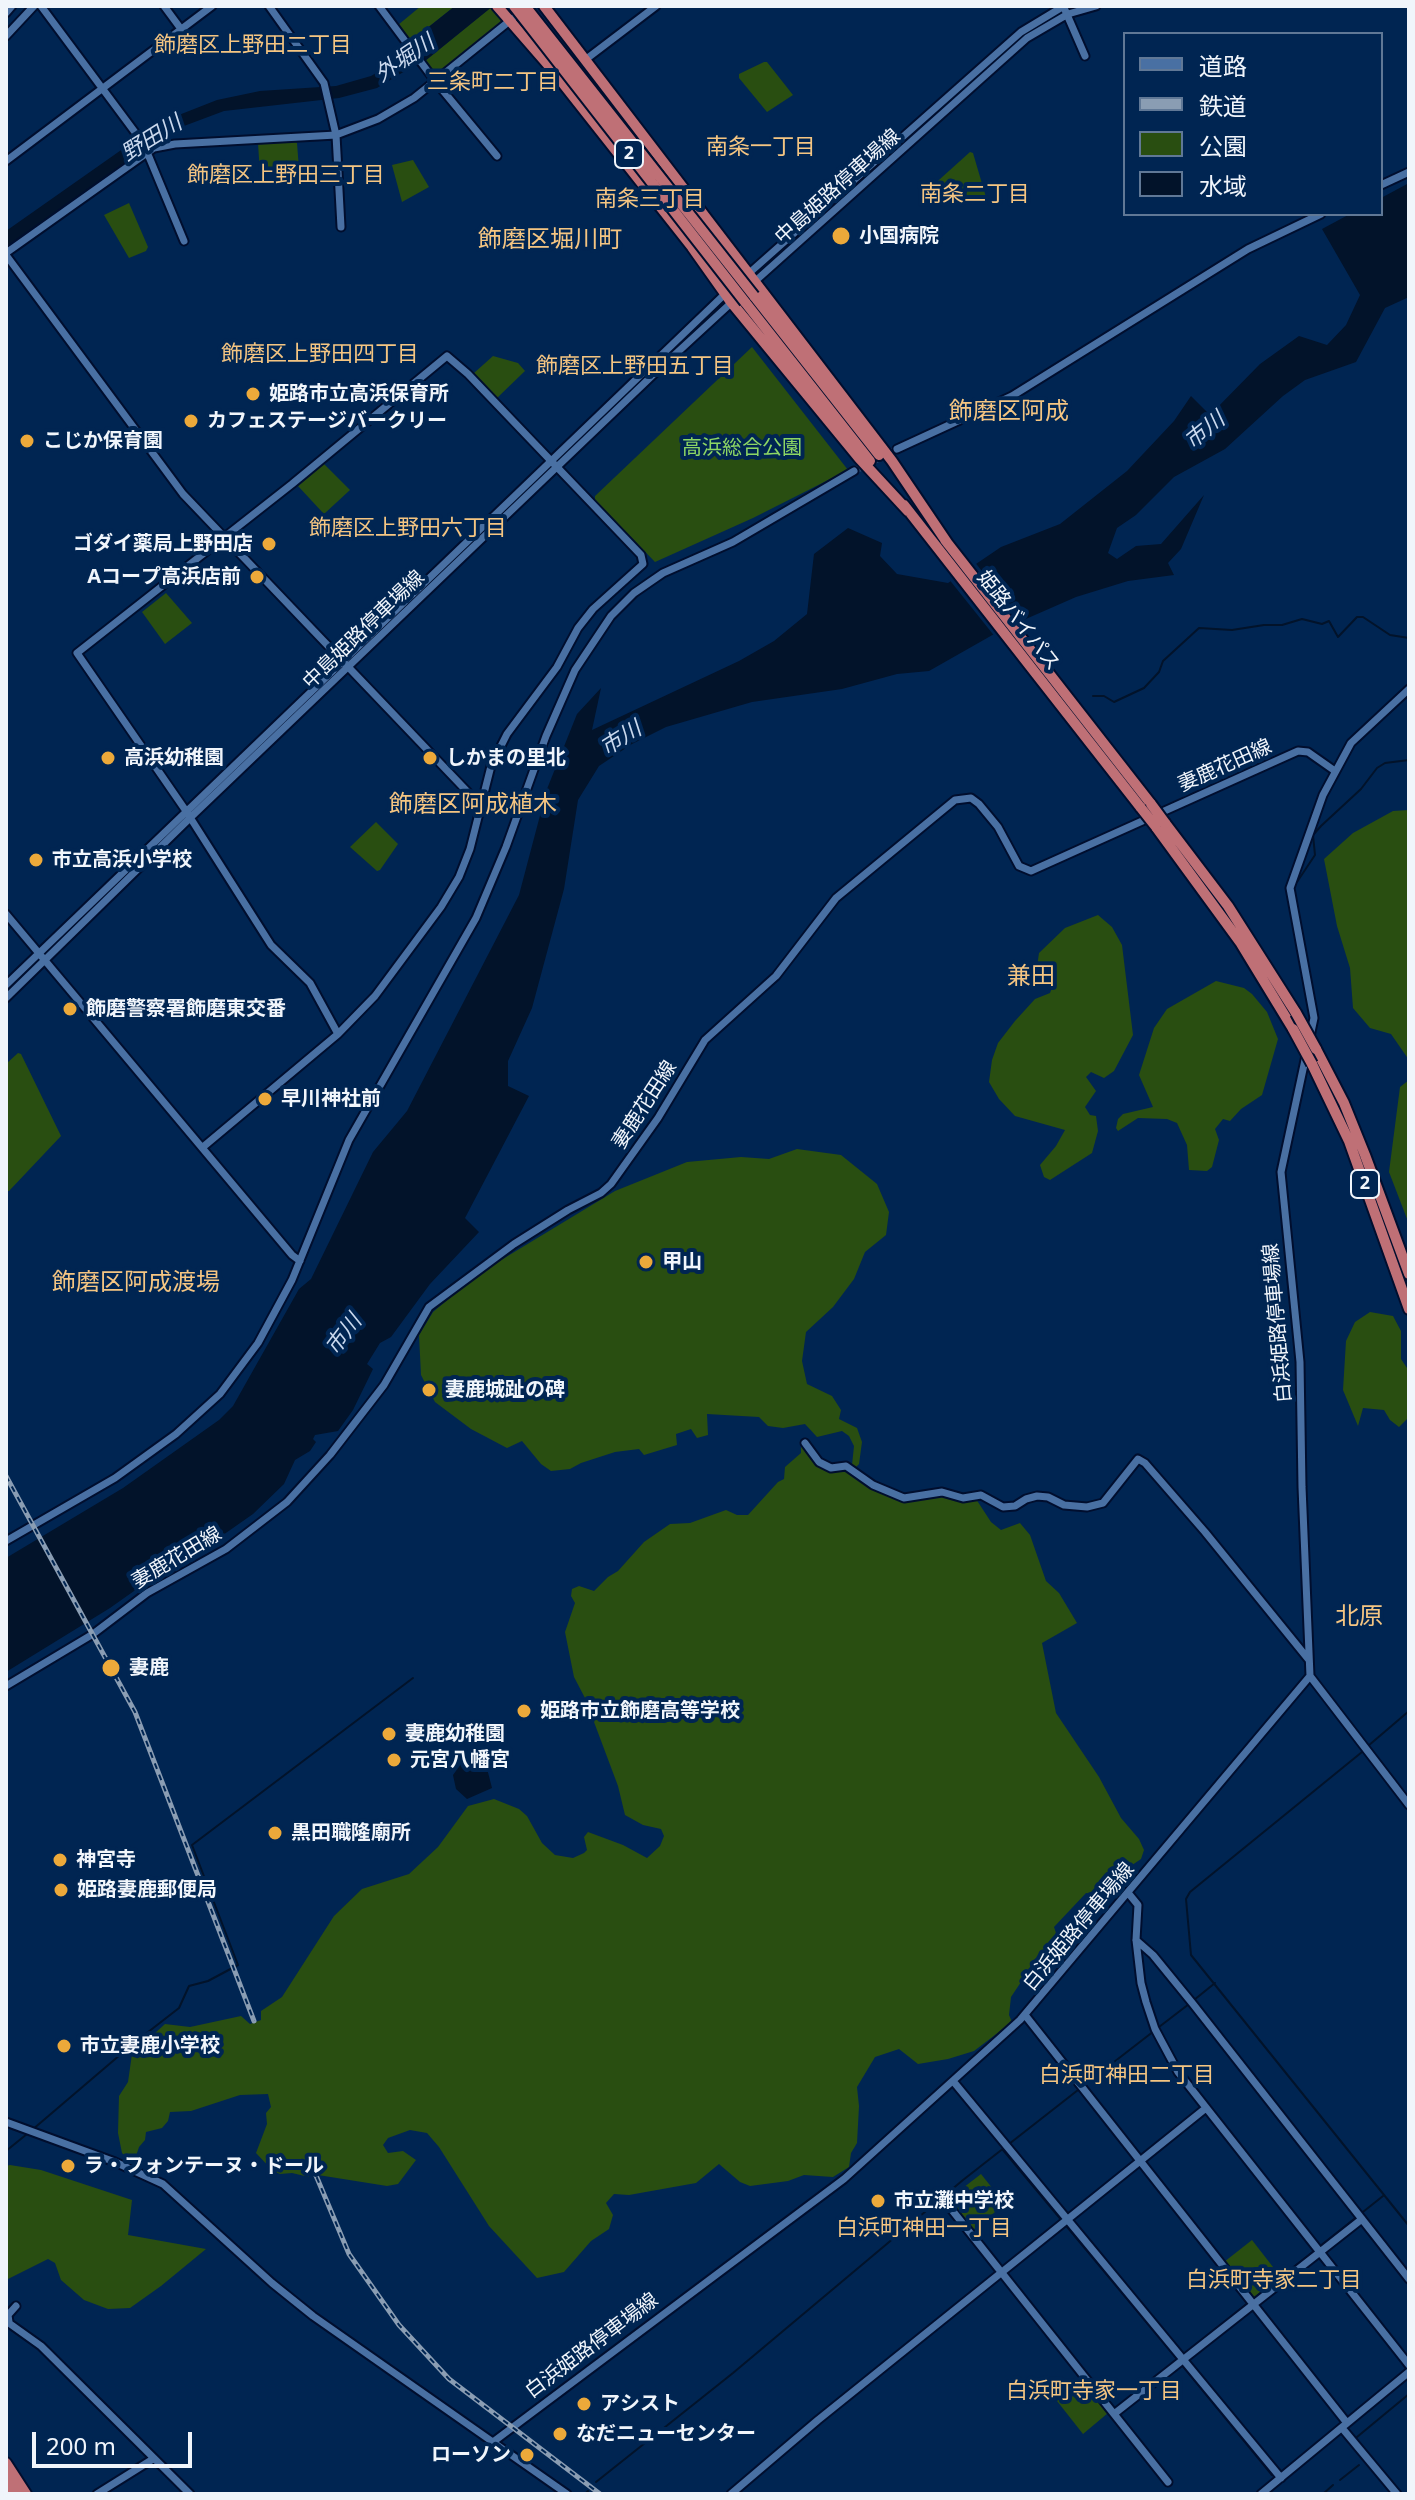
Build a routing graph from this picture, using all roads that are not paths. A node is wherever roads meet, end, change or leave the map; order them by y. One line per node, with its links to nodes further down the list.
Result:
1 (12, 6): 15 (street)
2 (34, 6): 17 (street)
3 (41, 6): 22 (street)
4 (164, 6): 16 (street)
5 (212, 6): 16 (street)
6 (269, 6): 23 (street)
7 (379, 6): 21 (street)
8 (514, 6): 18 (highway, 2, bridge)
9 (544, 6): 20 (highway)
10 (656, 6): 20 (street)
11 (1096, 6): 13 (street, 中島姫路停車場線)
12 (528, 8): 14 (street); 35 (highway, 2, bridge)
13 (1064, 8): 19 (street); 33 (street, 中島姫路停車場線)
14 (504, 12): 18 (highway, bridge); 21 (street); 34 (highway)
15 (6, 13)
16 (181, 29): 22 (street)
17 (6, 36)
18 (545, 48): 35 (highway, 2, bridge)
19 (1085, 56)
20 (585, 60): 33 (highway)
21 (435, 81): 23 (street); 25 (street)
22 (103, 88): 24 (street); 26 (street)
23 (336, 135): 24 (street); 30 (street)
24 (147, 152): 31 (street); 32 (street)
25 (497, 156)
26 (6, 161)
27 (1407, 172): 28 (street)
28 (1383, 184)
29 (1317, 216): 38 (street)
30 (341, 227)
31 (184, 241)
32 (6, 254): 42 (street)
33 (751, 278): 34 (street, 中島姫路停車場線); 41 (highway)
34 (728, 298): 36 (highway); 39 (street, 中島姫路停車場線)
35 (750, 299): 41 (highway, 2)
36 (822, 413): 37 (highway); 41 (highway)
37 (839, 444)
38 (897, 449)
39 (554, 465): 42 (street); 44 (street, 中島姫路停車場線); 47 (street)
40 (854, 471): 57 (street)
41 (888, 475): 43 (highway, 姫路バイパス / 2); 43 (highway, 姫路バイパス / 2)
42 (223, 536): 44 (street); 48 (street)
43 (1012, 634): 49 (highway, 姫路バイパス / 2, bridge)
44 (345, 665): 47 (street); 48 (street, 中島姫路停車場線)
45 (1409, 689): 46 (street, 白浜姫路停車場線)
46 (1335, 771): 62 (street, 白浜姫路停車場線); 64 (street, 妻鹿花田線)
47 (481, 806): 55 (street)
48 (188, 815): 51 (street, 中島姫路停車場線); 52 (street, 中島姫路停車場線); 55 (street)
49 (1225, 910): 58 (highway, 姫路バイパス / 2, bridge); 59 (highway, 姫路バイパス / 2, bridge)
50 (6, 914): 51 (street)
51 (39, 953): 52 (street); 53 (street, 中島姫路停車場線)
52 (45, 960): 54 (street, 中島姫路停車場線); 56 (street)
53 (6, 985)
54 (6, 998)
55 (338, 1034): 56 (street)
56 (203, 1147): 57 (street)
57 (300, 1261): 61 (street)
58 (1409, 1274)
59 (1409, 1309)
60 (805, 1443): 62 (street)
61 (6, 1541)
62 (1310, 1660): 63 (street, 白浜姫路停車場線)
63 (1310, 1676): 65 (street); 66 (street, 白浜姫路停車場線)
64 (6, 1686)
65 (1409, 1805)
66 (1129, 1894): 67 (street); 68 (street, 白浜姫路停車場線)
67 (1136, 1940): 70 (street); 75 (street)
68 (1025, 2015): 69 (street, 白浜姫路停車場線); 72 (street)
69 (953, 2081): 74 (street); 87 (street, 白浜姫路停車場線)
70 (1206, 2108): 72 (street); 76 (street)
71 (6, 2122): 87 (street)
72 (1141, 2162): 74 (street); 79 (street)
73 (944, 2200): 77 (street)
74 (1068, 2219): 77 (street); 82 (street)
75 (1362, 2219): 76 (street); 78 (street)
76 (1320, 2251): 79 (street); 83 (street)
77 (1000, 2273): 85 (street); 98 (street)
78 (1409, 2279)
79 (1253, 2304): 82 (street); 86 (street)
80 (6, 2305): 81 (street)
81 (7, 2322): 88 (street)
82 (1180, 2362): 85 (street); 90 (street)
83 (1409, 2365)
84 (1409, 2372): 86 (street)
85 (1114, 2414): 92 (street)
86 (1344, 2426): 90 (street); 100 (street)
87 (493, 2442): 97 (street)
88 (153, 2459): 95 (street); 96 (street)
89 (6, 2463): 94 (highway)
90 (1281, 2478): 99 (street)
91 (6, 2480): 93 (highway)
92 (1168, 2482)
93 (15, 2494)
94 (26, 2494)
95 (97, 2494)
96 (190, 2494)
97 (567, 2494)
98 (731, 2494)
99 (1261, 2494)
100 (1397, 2494)

